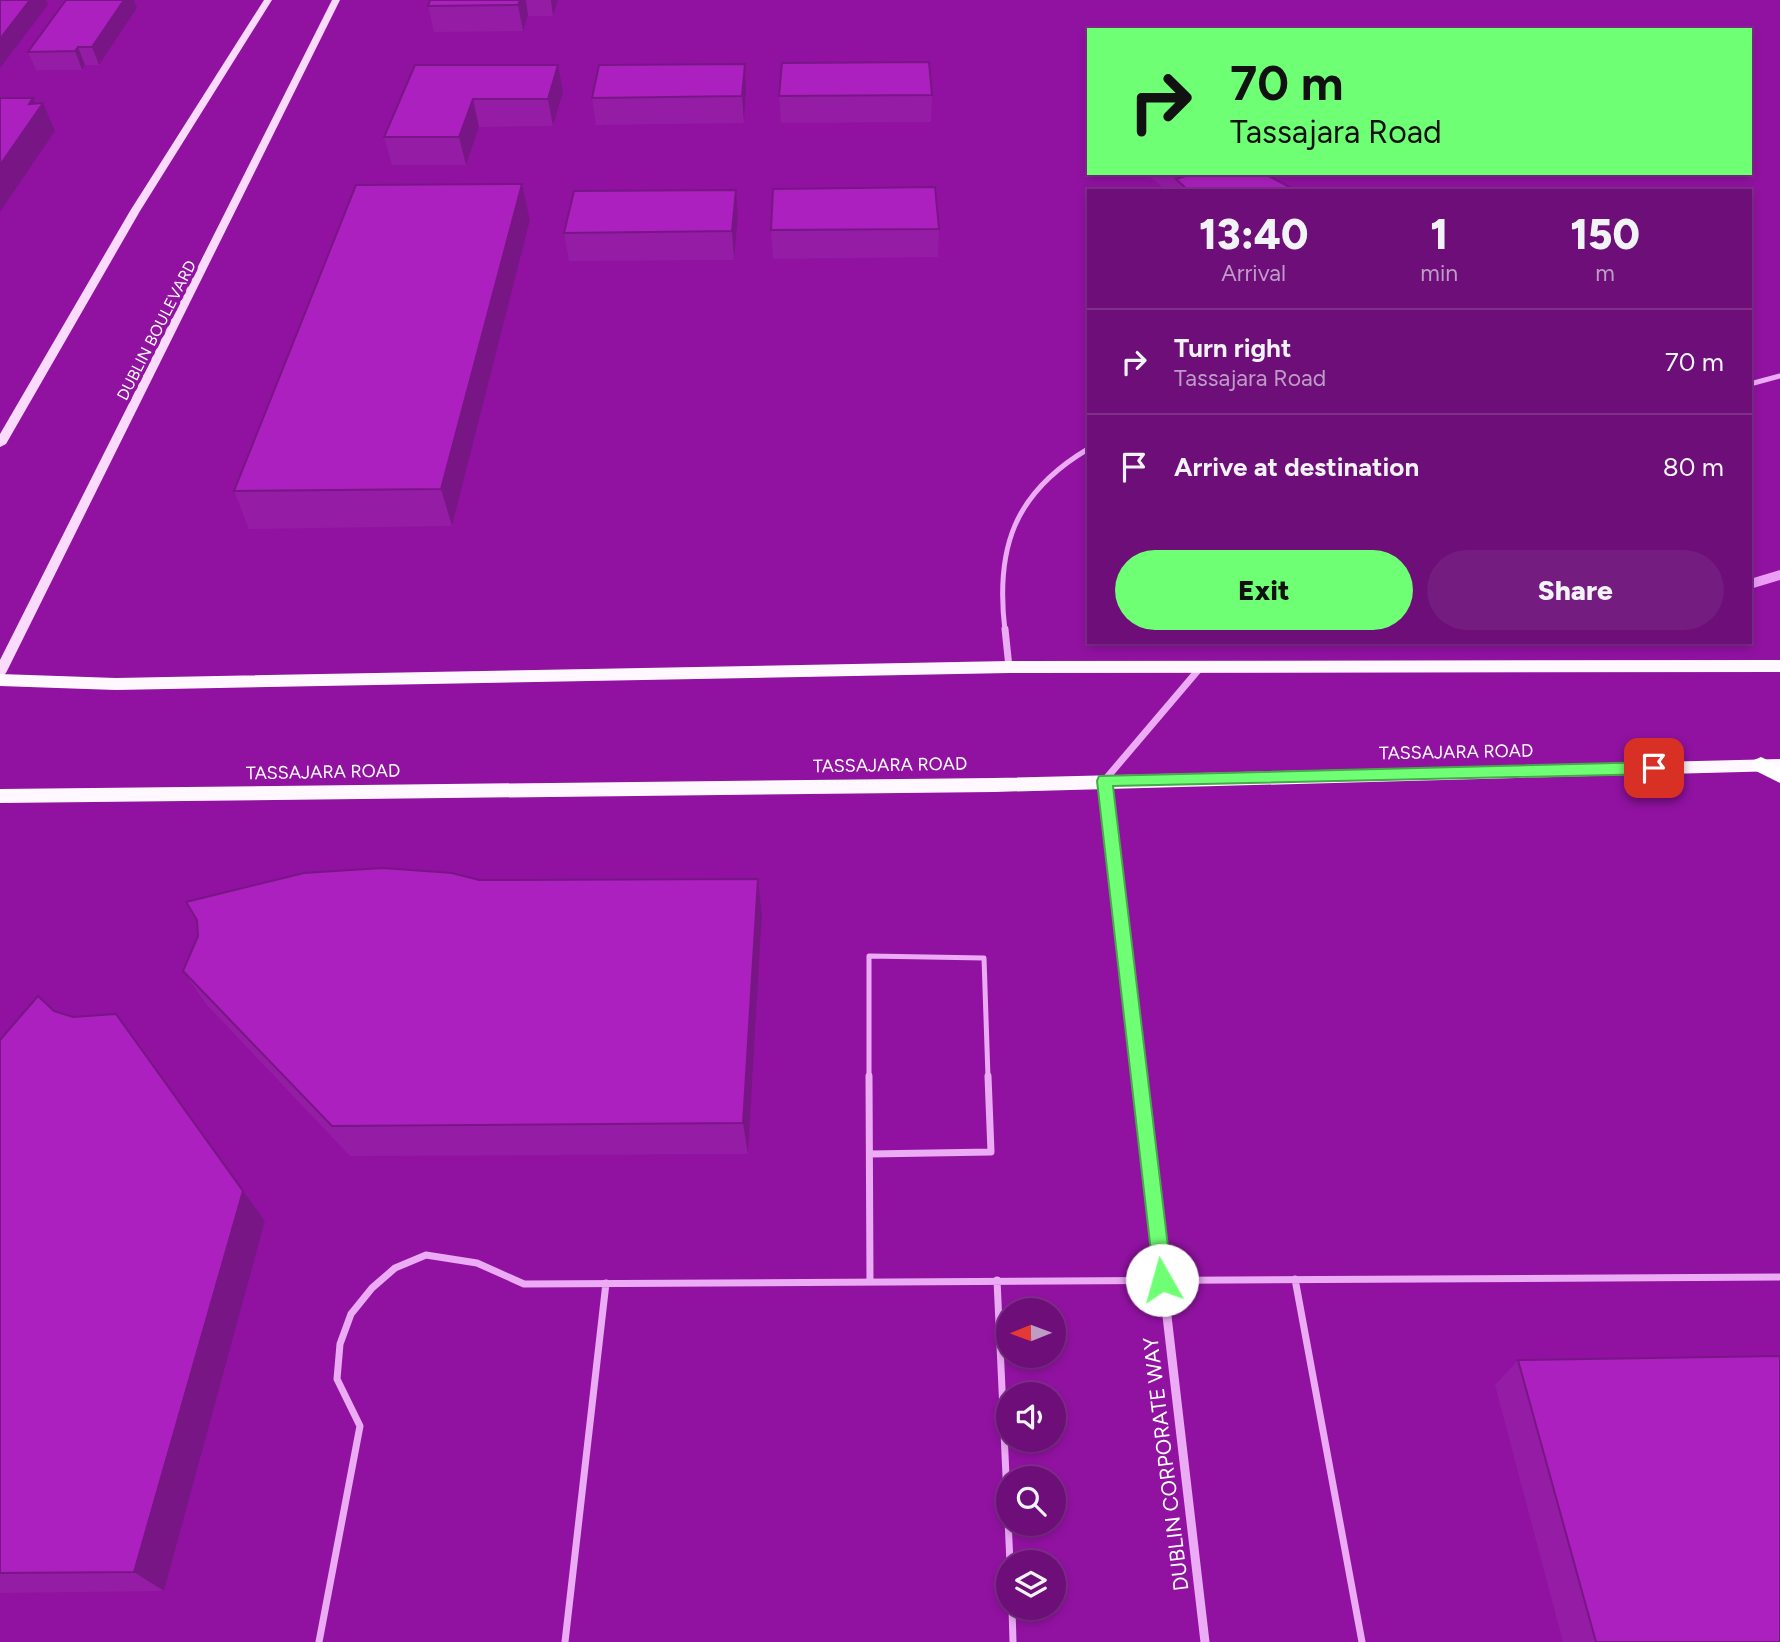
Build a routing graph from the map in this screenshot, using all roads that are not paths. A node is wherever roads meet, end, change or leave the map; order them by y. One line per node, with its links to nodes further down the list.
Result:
1 (268, 0): 5 (main road)
2 (336, 0): 10 (main road, DUBLIN BOULEVARD)
3 (1780, 376): 4 (street)
4 (1752, 383)
5 (0, 444)
6 (1087, 450): 8 (street)
7 (1780, 666): 9 (main road)
8 (1009, 667): 9 (main road); 11 (main road)
9 (1200, 668): 14 (street)
10 (0, 673)
11 (0, 680)
12 (1770, 765): 13 (highway); 14 (main road, TASSAJARA ROAD)
13 (1780, 775)
14 (1104, 781): 15 (main road, TASSAJARA ROAD); 20 (street, DUBLIN CORPORATE WAY)
15 (0, 796)
16 (870, 1154): 16 (lane); 21 (lane)
17 (1780, 1277): 18 (lane)
18 (1295, 1279): 20 (lane); 29 (lane)
19 (997, 1280): 20 (lane); 21 (lane); 23 (lane)
20 (1162, 1280): 28 (street, DUBLIN CORPORATE WAY)
21 (870, 1282): 22 (lane)
22 (606, 1283): 25 (lane); 26 (lane)
23 (1009, 1550)
24 (1012, 1620): 27 (lane)
25 (319, 1642)
26 (565, 1642)
27 (1013, 1642)
28 (1205, 1642)
29 (1362, 1642)

